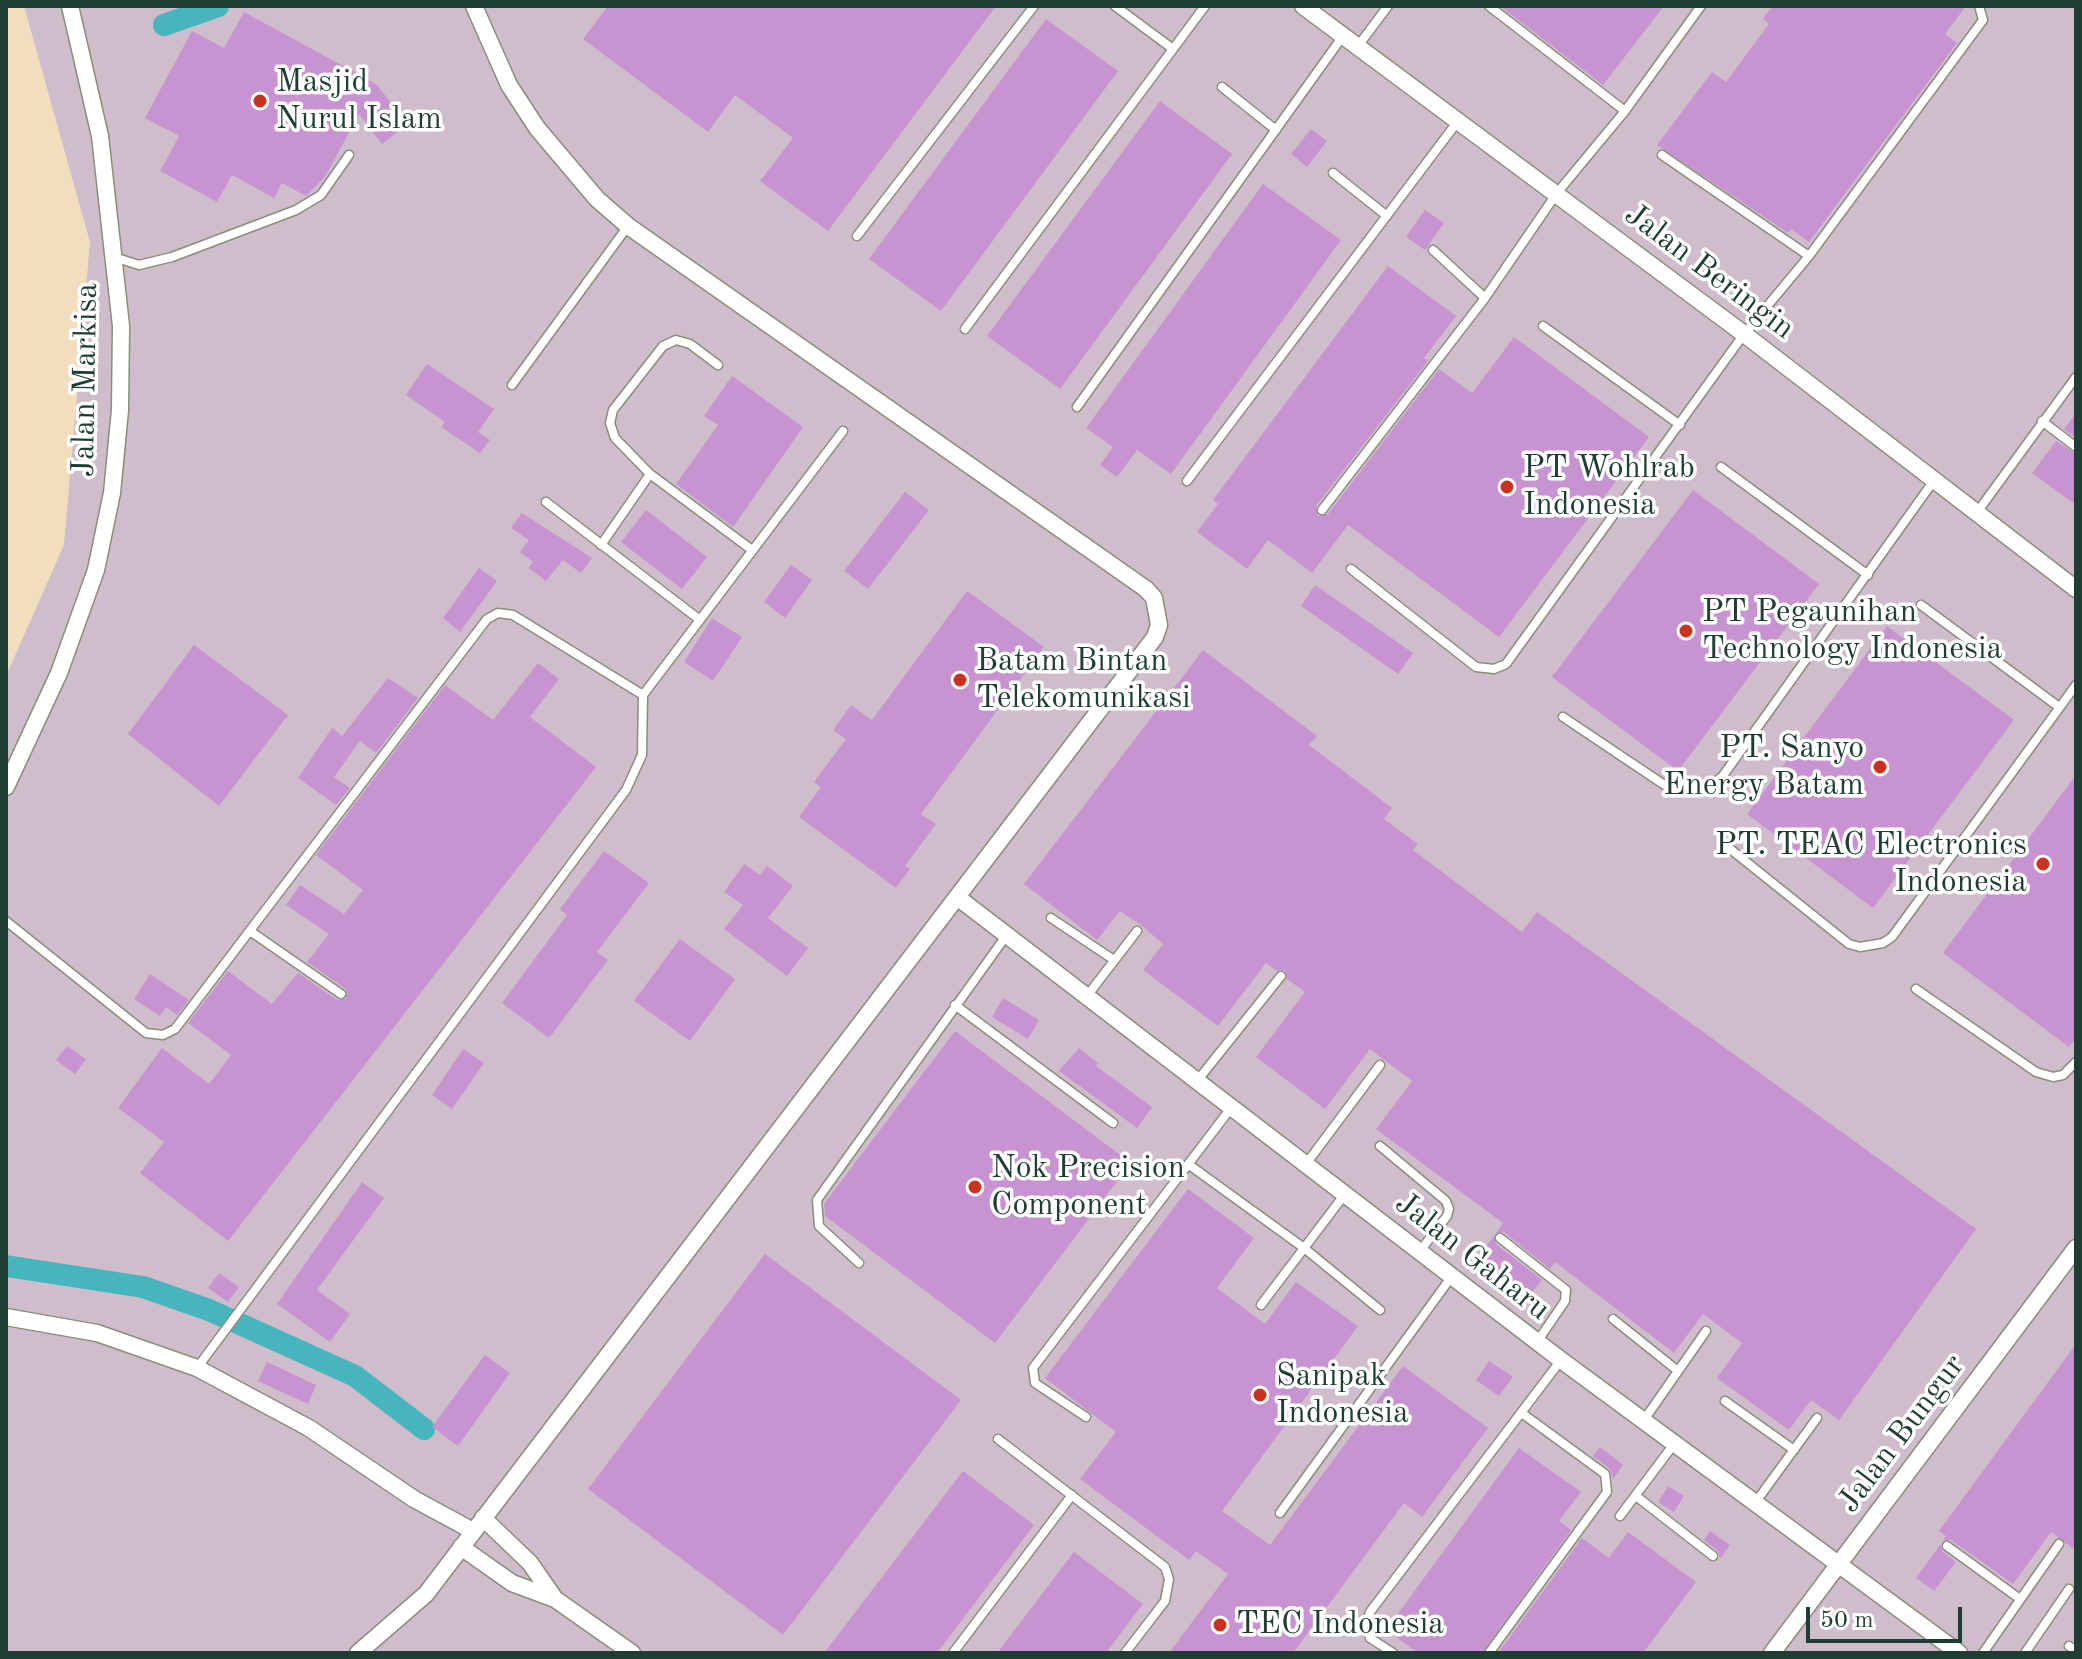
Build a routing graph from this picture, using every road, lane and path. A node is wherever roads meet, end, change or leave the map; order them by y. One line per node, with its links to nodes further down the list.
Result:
1 (72, 6): 27 (street, Jalan Markisa)
2 (474, 6): 23 (street)
3 (1034, 6): 24 (lane)
4 (1115, 6): 13 (lane)
5 (1205, 6): 13 (lane)
6 (1303, 6): 11 (street, Jalan Beringin)
7 (1388, 6): 12 (lane)
8 (1489, 6): 15 (lane)
9 (1701, 6): 15 (lane)
10 (1979, 6): 26 (lane)
11 (1343, 36): 12 (street, Jalan Beringin); 17 (lane)
12 (1357, 46): 16 (street, Jalan Beringin)
13 (1173, 49): 30 (lane)
14 (1222, 87): 17 (lane)
15 (1625, 111): 21 (lane)
16 (1459, 121): 21 (street, Jalan Beringin); 22 (lane)
17 (1276, 130): 35 (lane)
18 (349, 155): 27 (lane)
19 (1662, 155): 26 (lane)
20 (1333, 173): 22 (lane)
21 (1557, 193): 28 (lane); 31 (street, Jalan Beringin)
22 (1387, 216): 43 (lane)
23 (628, 226): 34 (lane); 60 (street)
24 (857, 236)
25 (1433, 250): 28 (lane)
26 (1809, 256): 31 (lane)
27 (114, 257): 58 (street, Jalan Markisa)
28 (1485, 298): 45 (lane)
29 (1543, 326): 37 (lane)
30 (965, 329)
31 (1744, 334): 37 (lane); 42 (street, Jalan Beringin)
32 (718, 365): 41 (lane)
33 (2076, 377): 36 (lane)
34 (512, 385)
35 (1077, 407)
36 (2042, 421): 39 (lane); 46 (lane)
37 (1680, 425): 49 (lane)
38 (843, 431): 48 (lane)
39 (2076, 447)
40 (1721, 467): 50 (lane)
41 (650, 474): 47 (lane); 48 (lane)
42 (1936, 479): 46 (street, Jalan Beringin); 50 (lane)
43 (1187, 481)
44 (546, 502): 47 (lane)
45 (1322, 510)
46 (1978, 511): 51 (street, Jalan Beringin)
47 (601, 545): 53 (lane)
48 (752, 550): 53 (lane)
49 (1351, 569)
50 (1868, 575): 57 (lane)
51 (2076, 589)
52 (1921, 605): 56 (lane)
53 (700, 620): 55 (lane)
54 (2076, 685): 56 (lane)
55 (643, 695): 63 (lane); 94 (lane)
56 (2059, 707): 59 (lane)
57 (1563, 717)
58 (6, 787)
59 (1729, 848)
60 (957, 897): 65 (street, Jalan Gaharu); 109 (street)
61 (1051, 918): 66 (lane)
62 (6, 921): 63 (lane)
63 (250, 931): 69 (lane)
64 (1137, 931): 66 (lane)
65 (1007, 935): 70 (street, Jalan Gaharu); 71 (lane)
66 (1114, 960): 70 (lane)
67 (1281, 976): 74 (lane)
68 (1916, 989): 72 (lane)
69 (341, 994)
70 (1086, 996): 74 (street, Jalan Gaharu)
71 (955, 1005): 76 (lane); 85 (lane)
72 (2076, 1062)
73 (1380, 1065): 79 (lane)
74 (1197, 1082): 75 (street, Jalan Gaharu)
75 (1231, 1108): 78 (lane); 79 (street, Jalan Gaharu)
76 (1113, 1123)
77 (1380, 1146): 84 (lane)
78 (1188, 1164): 82 (lane); 98 (lane)
79 (1306, 1164): 80 (street, Jalan Gaharu)
80 (1345, 1194): 82 (lane); 84 (street, Jalan Gaharu)
81 (1500, 1238): 92 (lane)
82 (1304, 1248): 87 (lane); 88 (lane)
83 (2076, 1248): 114 (street, Jalan Bungur)
84 (1420, 1251): 86 (street, Jalan Gaharu)
85 (859, 1263)
86 (1452, 1276): 92 (street, Jalan Gaharu); 107 (lane)
87 (1261, 1305)
88 (1380, 1310)
89 (6, 1317): 94 (street)
90 (1613, 1319): 95 (lane)
91 (1706, 1331): 95 (lane)
92 (1537, 1342): 93 (street, Jalan Gaharu)
93 (1561, 1360): 97 (lane); 100 (street, Jalan Gaharu)
94 (197, 1368): 109 (street)
95 (1678, 1371): 100 (lane)
96 (1725, 1401): 103 (lane)
97 (1523, 1414): 122 (lane); 123 (lane)
98 (1086, 1417)
99 (1817, 1418): 103 (lane)
100 (1644, 1421): 102 (street, Jalan Gaharu)
101 (998, 1439): 104 (lane)
102 (1675, 1443): 105 (lane); 106 (street, Jalan Gaharu)
103 (1794, 1450): 106 (lane)
104 (1072, 1495): 120 (lane); 121 (lane)
105 (1636, 1496): 108 (lane); 113 (lane)
106 (1755, 1503): 114 (street, Jalan Gaharu)
107 (1280, 1513)
108 (1620, 1516)
109 (478, 1525): 112 (street); 116 (street)
110 (2059, 1544): 117 (lane)
111 (1947, 1546): 117 (lane)
112 (461, 1547): 116 (street); 118 (street)
113 (1713, 1556)
114 (1839, 1564): 124 (street, Jalan Bungur); 125 (street, Jalan Gaharu)
115 (2069, 1589): 127 (lane)
116 (555, 1599): 119 (street)
117 (2020, 1599): 126 (lane)
118 (358, 1653)
119 (632, 1653)
120 (953, 1653)
121 (1125, 1653)
122 (1393, 1653)
123 (1489, 1653)
124 (1772, 1653)
125 (1959, 1653)
126 (1983, 1653)
127 (2025, 1653)

